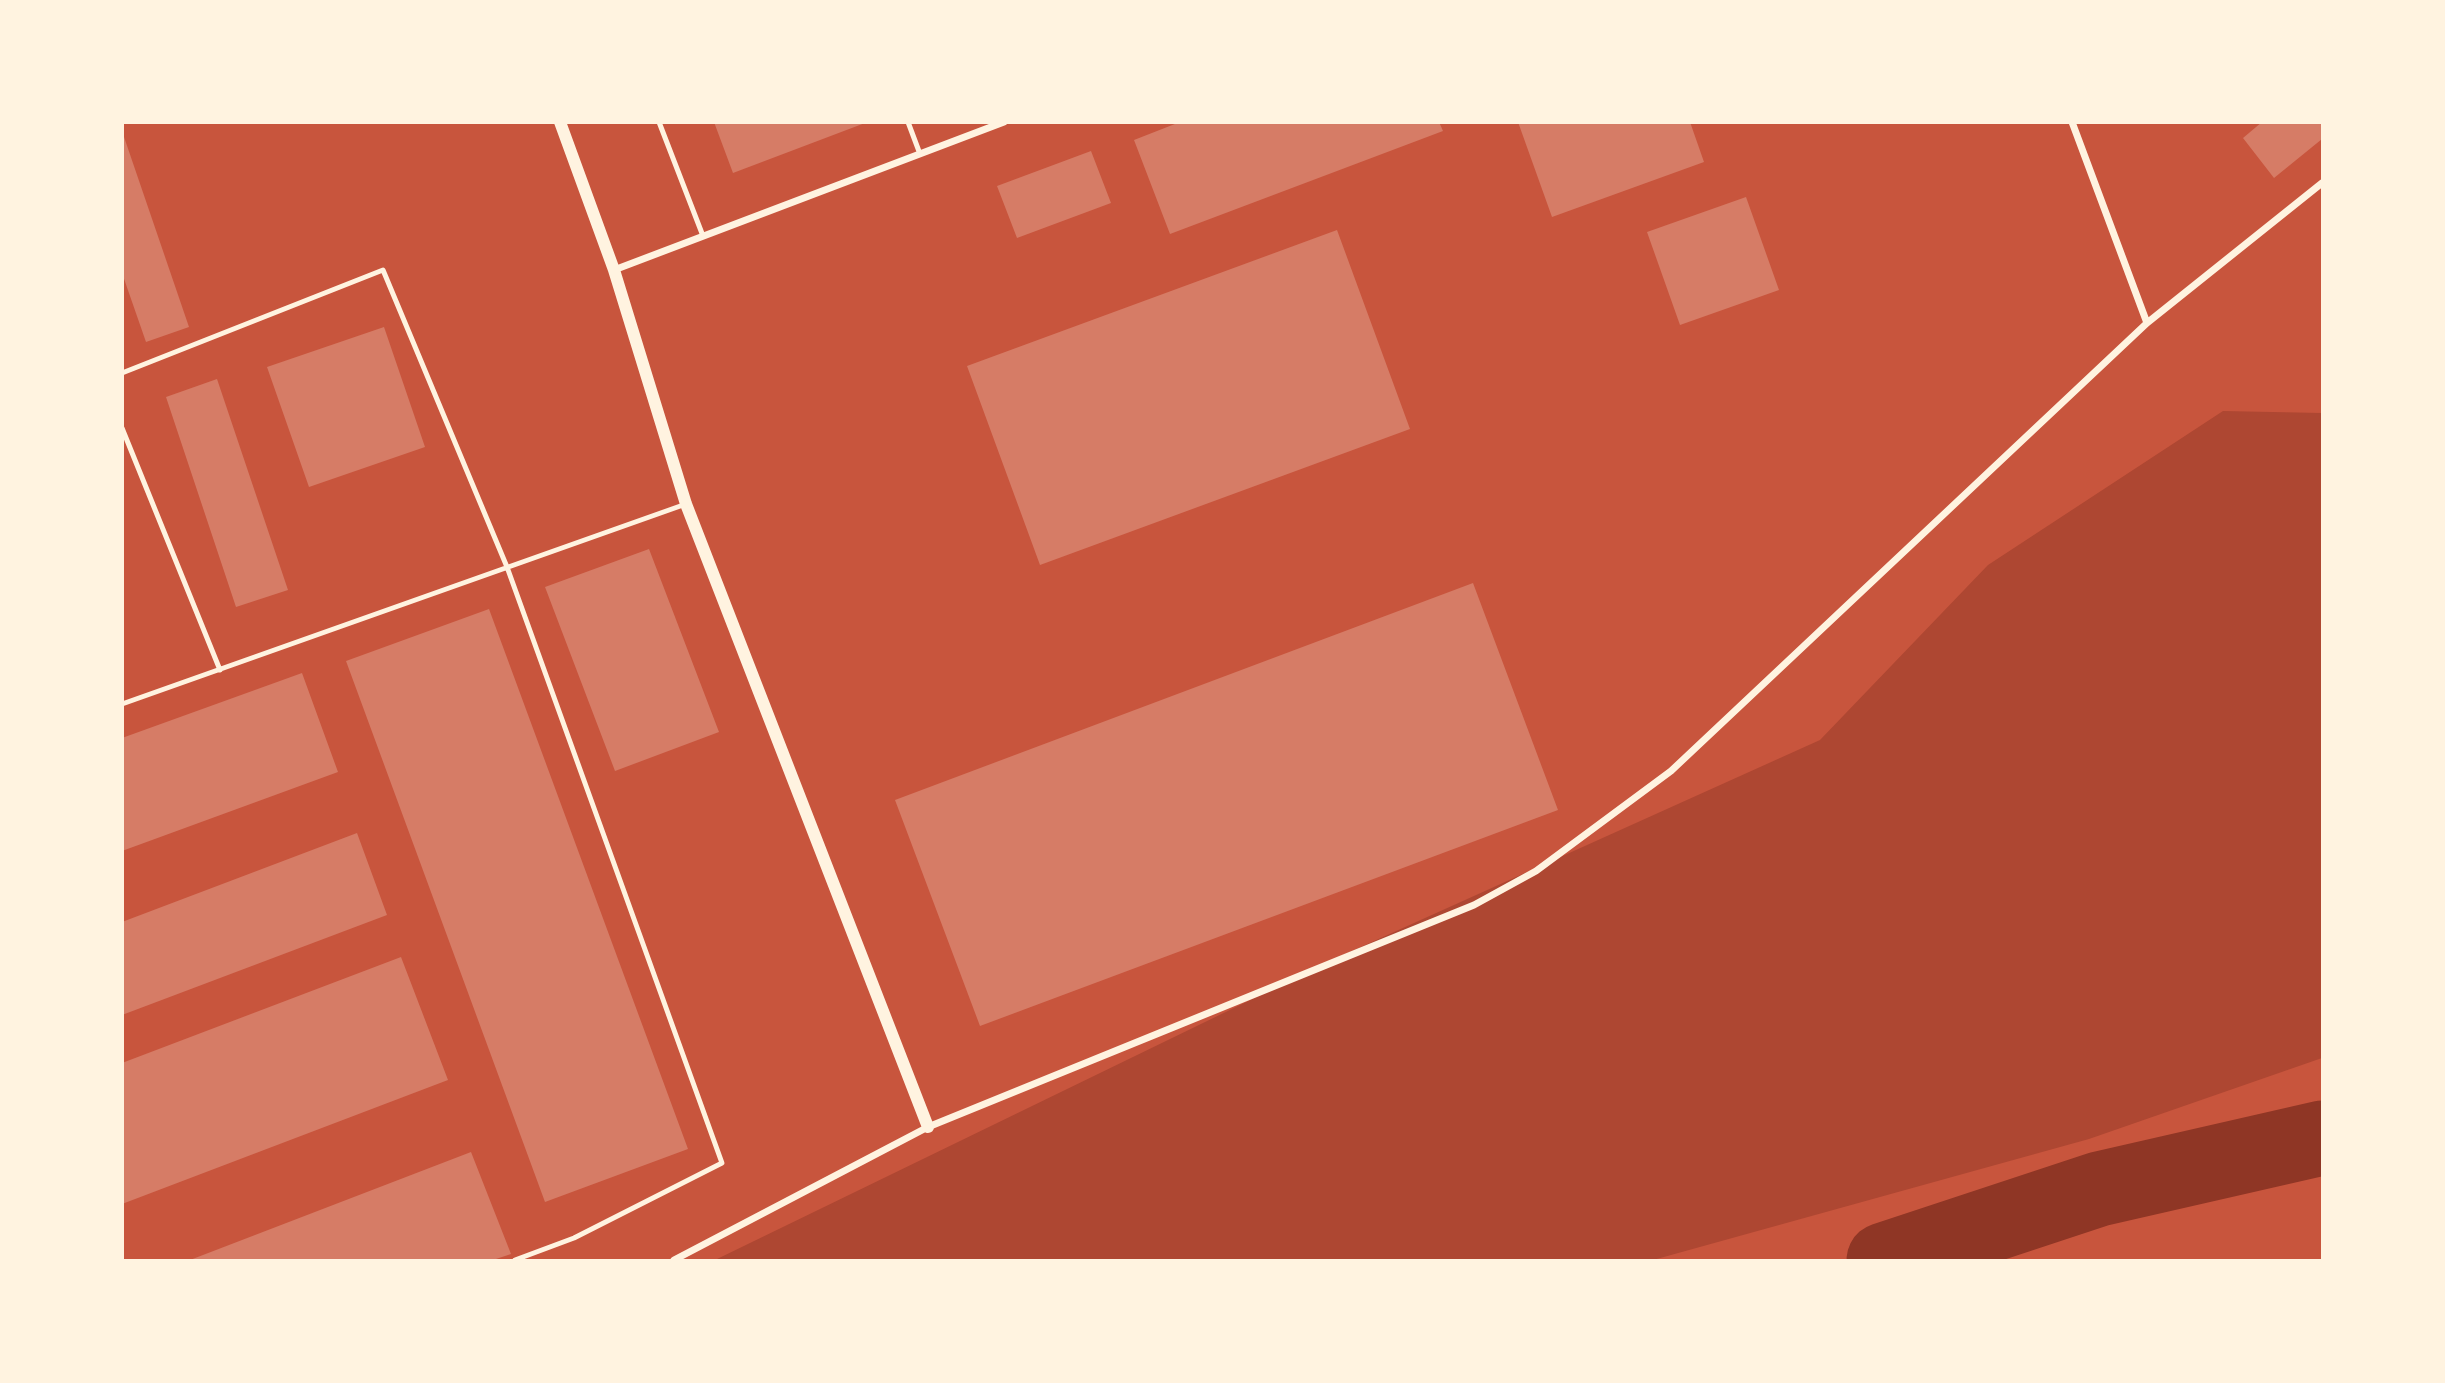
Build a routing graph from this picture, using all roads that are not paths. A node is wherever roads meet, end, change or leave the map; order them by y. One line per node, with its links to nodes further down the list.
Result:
1 (560, 122): 9 (street)
2 (659, 122): 8 (lane)
3 (908, 122): 6 (lane)
4 (1004, 122): 6 (street)
5 (2072, 122): 10 (street)
6 (920, 154): 8 (street)
7 (2322, 183): 10 (street)
8 (703, 236): 9 (street)
9 (614, 270): 13 (street)
10 (2147, 323): 17 (street)
11 (122, 373): 14 (lane)
12 (122, 428): 15 (lane)
13 (687, 503): 14 (lane); 17 (street)
14 (507, 567): 15 (lane); 18 (lane)
15 (220, 670): 16 (lane)
16 (122, 705)
17 (928, 1127): 19 (street)
18 (515, 1261)
19 (674, 1261)

